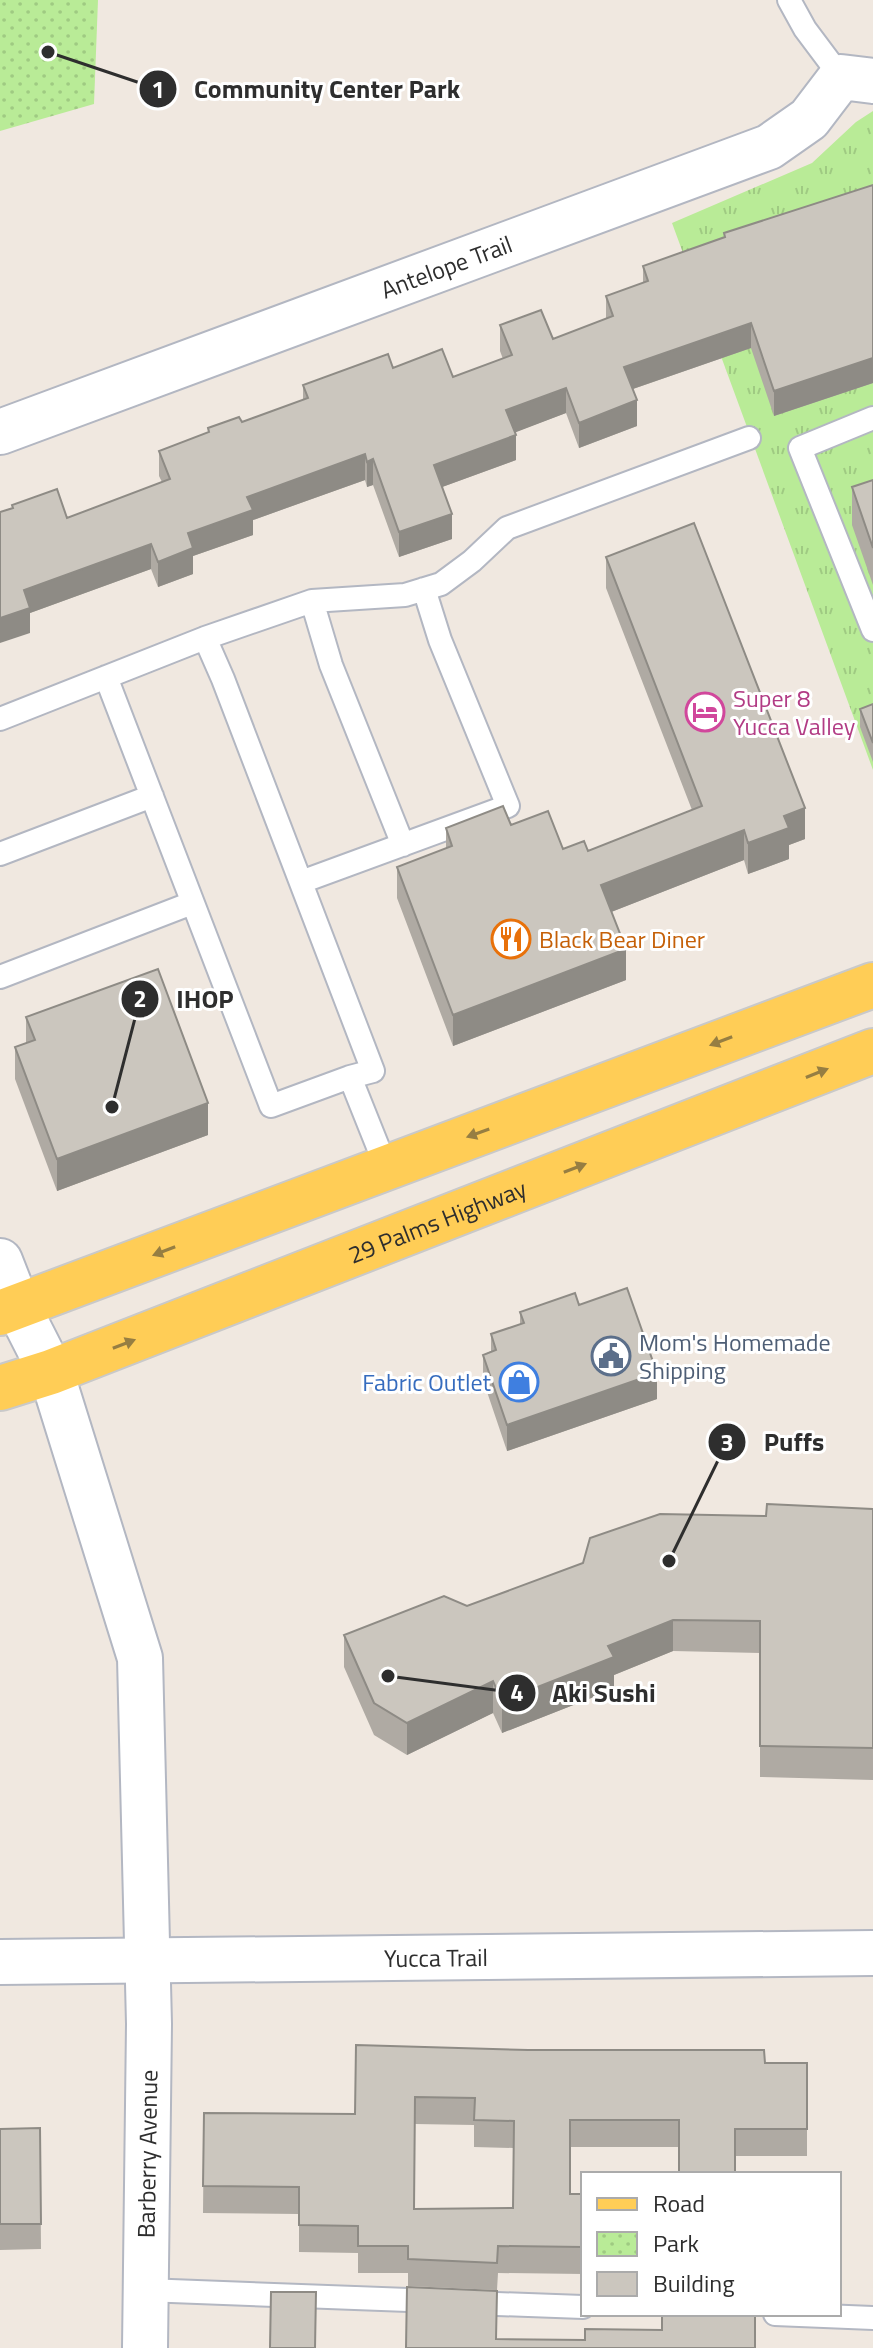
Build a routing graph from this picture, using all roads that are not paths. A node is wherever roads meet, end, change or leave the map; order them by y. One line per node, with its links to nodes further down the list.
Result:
1 (789, 0): 2 (lane)
2 (857, 79): 4 (street, Antelope Trail)
3 (873, 418): 8 (lane)
4 (0, 432)
5 (749, 438): 6 (lane)
6 (424, 589): 7 (lane); 13 (lane)
7 (312, 601): 9 (lane); 13 (lane)
8 (873, 630)
9 (205, 638): 10 (lane); 15 (lane)
10 (106, 677): 11 (lane); 12 (lane)
11 (0, 719)
12 (152, 796): 14 (lane); 16 (lane)
13 (403, 845): 15 (lane)
14 (0, 854)
15 (301, 882): 20 (lane)
16 (192, 903): 17 (lane); 20 (lane)
17 (0, 977)
18 (873, 985): 21 (main road, one-way to 21)
19 (873, 1051): 24 (main road, 29 Palms Highway, one-way to 19)
20 (350, 1077): 21 (lane)
21 (386, 1167): 23 (main road, one-way to 23)
22 (0, 1261): 23 (street)
23 (9, 1310): 24 (street)
24 (51, 1372): 25 (main road, 29 Palms Highway); 27 (street, Barberry Avenue)
25 (0, 1388)
26 (873, 1953): 27 (street, Yucca Trail)
27 (146, 1960): 28 (street, Yucca Trail); 29 (street, Barberry Avenue)
28 (0, 1962)
29 (145, 2290): 30 (lane); 33 (street, Barberry Avenue)
30 (581, 2307)
31 (824, 2316): 32 (lane)
32 (873, 2318)
33 (145, 2348)

